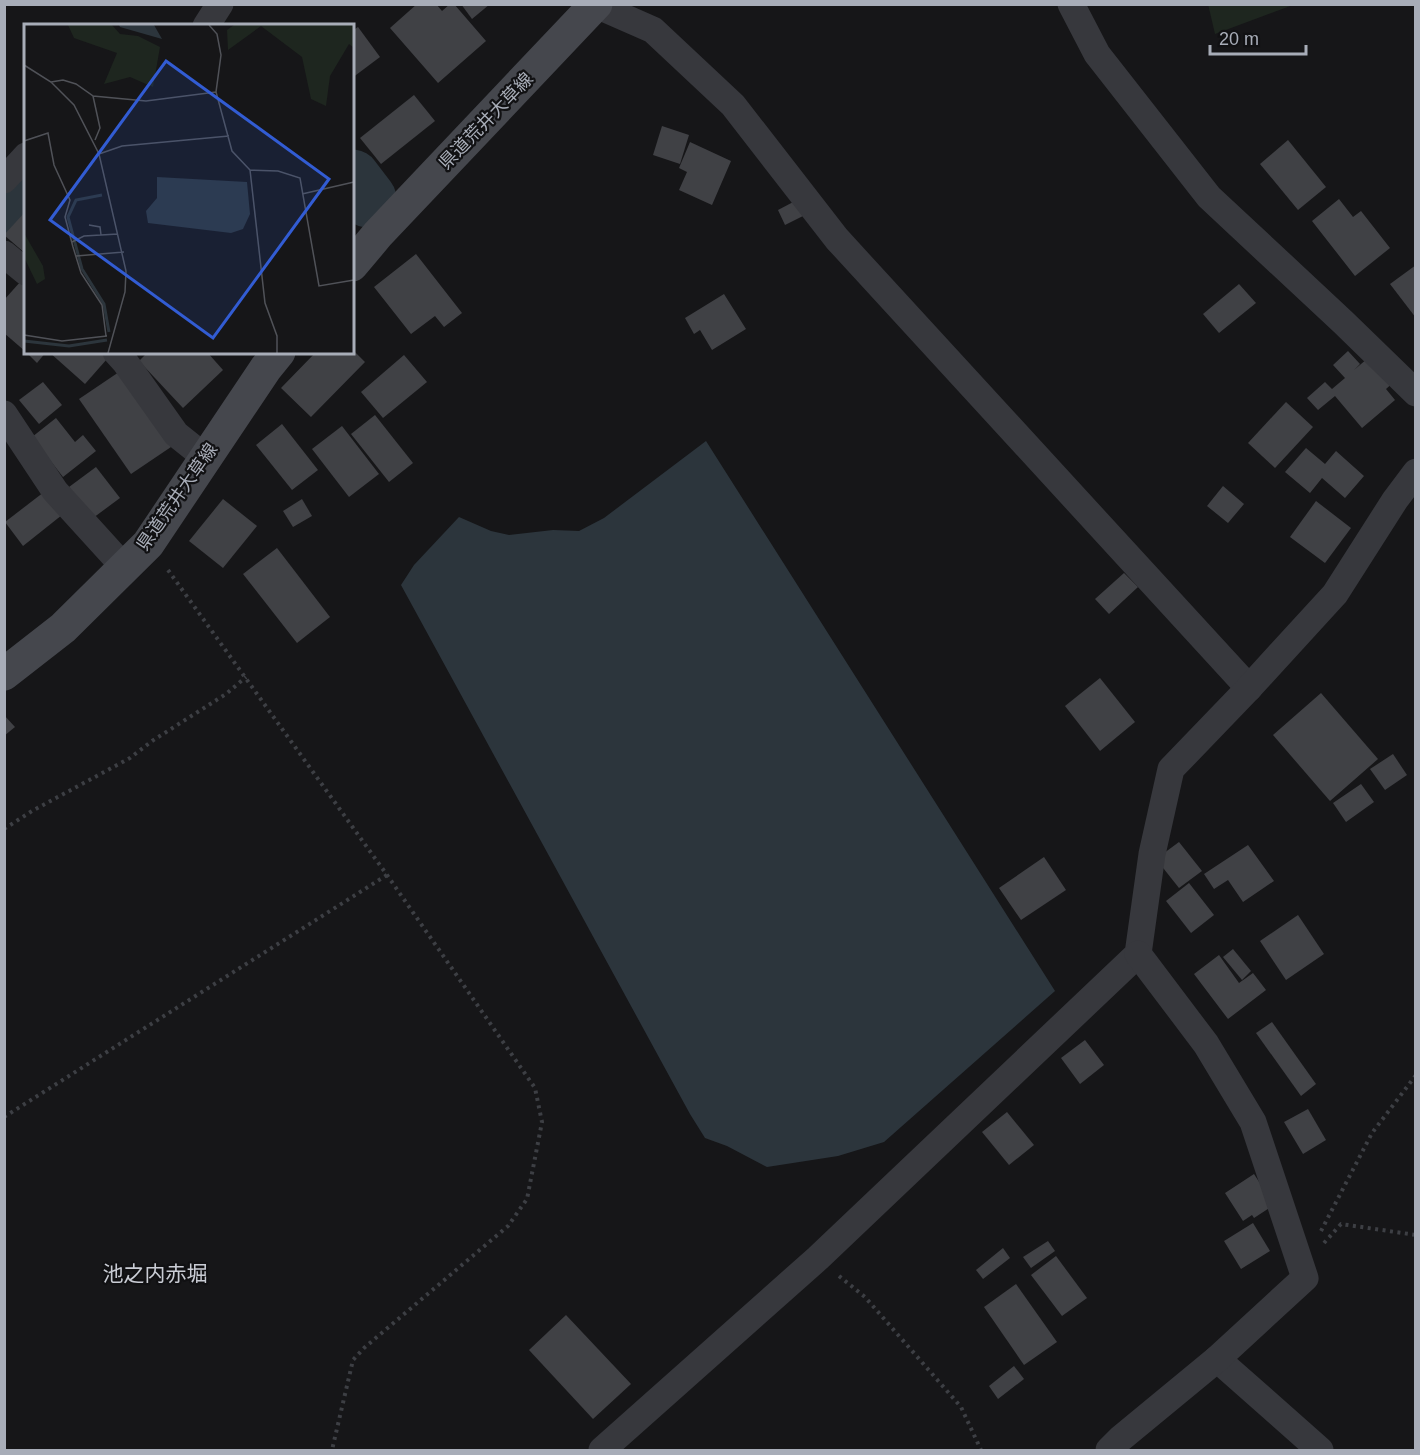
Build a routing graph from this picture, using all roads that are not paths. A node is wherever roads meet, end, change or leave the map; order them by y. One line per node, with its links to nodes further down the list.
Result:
1 (220, 4): 4 (street)
2 (1071, 4): 12 (street)
3 (596, 5): 8 (main road, 県道荒井大草線); 18 (street)
4 (207, 24)
5 (24, 158): 6 (street)
6 (4, 180)
7 (4, 255): 9 (street)
8 (354, 263)
9 (24, 270)
10 (277, 354): 14 (main road, 県道荒井大草線)
11 (127, 356): 14 (street)
12 (1416, 393)
13 (4, 414): 16 (street)
14 (206, 458): 16 (main road, 県道荒井大草線)
15 (1416, 472): 18 (street)
16 (125, 568): 17 (main road, 県道荒井大草線)
17 (4, 674)
18 (1249, 688): 19 (street)
19 (1138, 954): 20 (street); 21 (street)
20 (1217, 1359): 22 (street); 23 (street)
21 (602, 1450)
22 (1109, 1450)
23 (1320, 1450)

